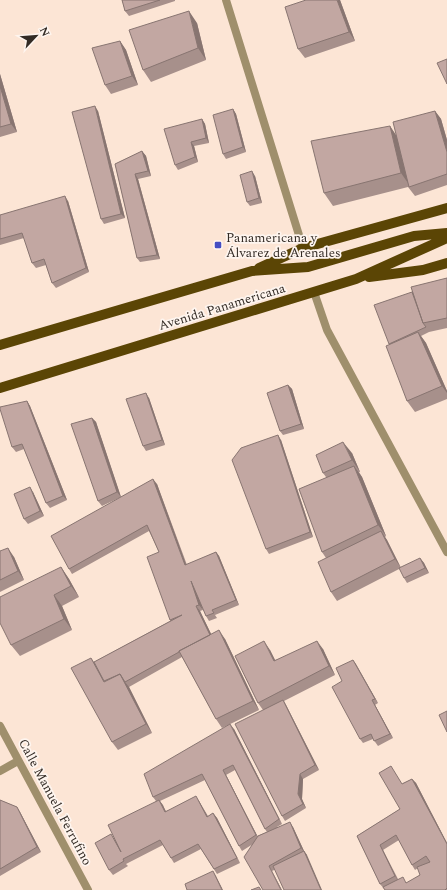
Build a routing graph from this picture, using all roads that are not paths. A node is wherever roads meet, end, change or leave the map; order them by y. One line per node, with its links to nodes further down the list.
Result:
1 (226, 0): 5 (street)
2 (447, 208): 5 (main road)
3 (447, 233): 7 (main road, Avenida Panamericana)
4 (447, 238): 8 (main road, Avenida Panamericana)
5 (303, 248): 7 (main road)
6 (447, 263): 8 (main road)
7 (252, 271): 10 (main road, Avenida Panamericana)
8 (356, 279): 9 (main road, Avenida Panamericana)
9 (314, 292): 11 (main road, Avenida Panamericana); 12 (street)
10 (0, 345)
11 (0, 388)
12 (447, 552)
13 (0, 726): 14 (street, Calle Manuela Ferrufino)
14 (18, 761): 15 (street); 16 (street, Calle Manuela Ferrufino)
15 (0, 771)
16 (88, 890)

